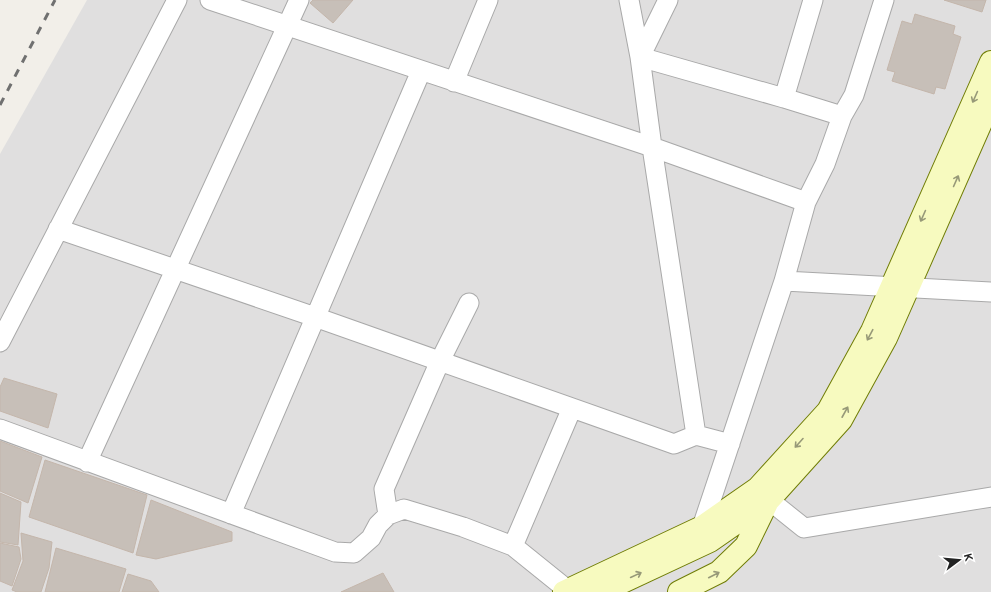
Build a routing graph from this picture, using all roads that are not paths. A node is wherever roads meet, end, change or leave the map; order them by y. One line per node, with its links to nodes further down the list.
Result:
1 (177, 0): 19 (street)
2 (210, 0): 9 (street)
3 (299, 0): 9 (street)
4 (488, 0): 13 (street)
5 (629, 0): 10 (street)
6 (668, 0): 10 (street)
7 (813, 0): 14 (street)
8 (884, 0): 16 (street)
9 (287, 26): 12 (street); 20 (street)
10 (640, 57): 14 (street); 17 (street)
11 (991, 62): 15 (main road, one-way to 15)
12 (421, 70): 13 (street); 25 (street)
13 (454, 82): 17 (street)
14 (784, 98): 16 (street)
15 (983, 114): 22 (main road)
16 (842, 116): 18 (street)
17 (652, 148): 18 (street); 30 (street)
18 (806, 202): 21 (street)
19 (58, 229): 20 (street); 26 (street)
20 (176, 269): 25 (street); 32 (street)
21 (784, 281): 22 (street); 31 (street)
22 (900, 287): 23 (street); 34 (main road, one-way to 22); 37 (main road, one-way to 37)
23 (991, 292)
24 (469, 303): 27 (street)
25 (315, 317): 27 (street); 35 (street)
26 (0, 342)
27 (440, 361): 28 (street); 36 (street)
28 (572, 408): 30 (street); 38 (street)
29 (0, 429): 32 (street)
30 (696, 435): 31 (street)
31 (730, 444): 37 (street)
32 (87, 462): 35 (street)
33 (991, 497): 34 (street)
34 (769, 500): 37 (main road); 41 (main road, one-way to 34)
35 (230, 514): 36 (street)
36 (388, 515): 38 (street)
37 (706, 534): 39 (main road); 40 (main road, one-way to 37)
38 (512, 546): 39 (street)
39 (567, 591)
40 (601, 592)
41 (679, 592)

